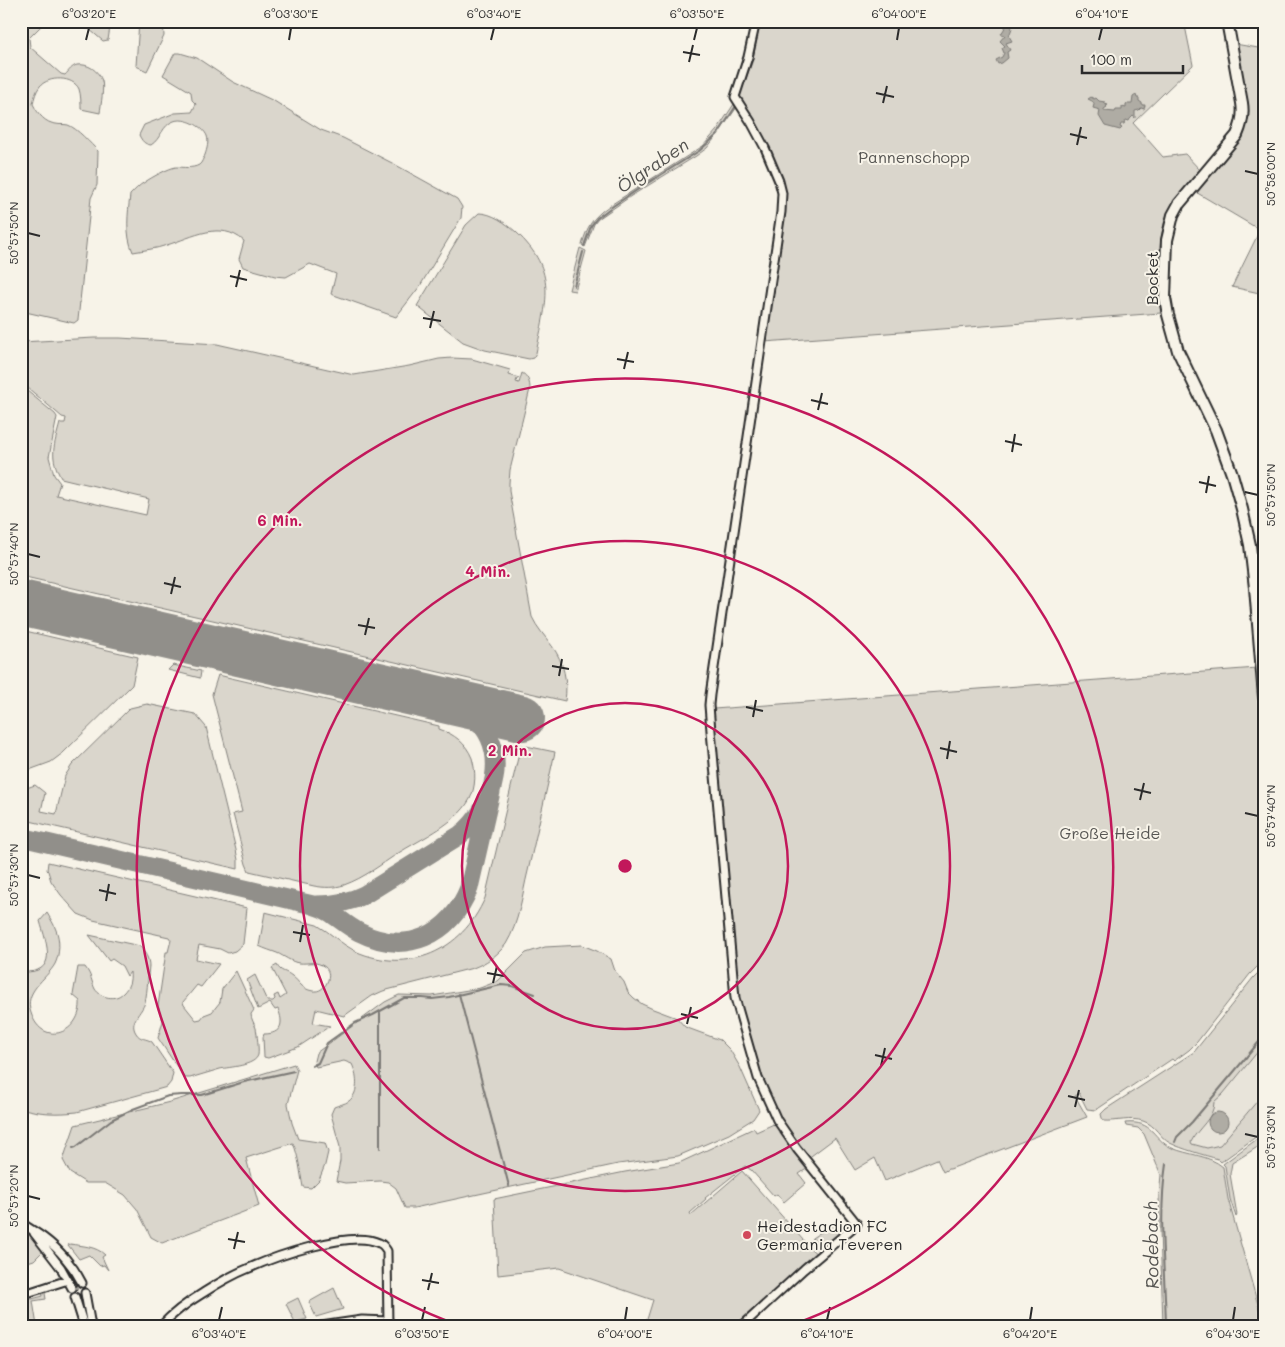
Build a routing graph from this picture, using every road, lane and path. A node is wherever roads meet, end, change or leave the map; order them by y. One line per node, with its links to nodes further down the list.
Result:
1 (756, 21): 17 (street)
2 (1227, 21): 3 (street, Bocket)
3 (1264, 697)
4 (21, 1223): 5 (street)
5 (32, 1231): 6 (street); 7 (street)
6 (68, 1280): 8 (street); 9 (street)
7 (82, 1283)
8 (72, 1288)
9 (21, 1295)
10 (85, 1295): 14 (street)
11 (76, 1299): 13 (street)
12 (388, 1323): 15 (street); 16 (street)
13 (84, 1326)
14 (91, 1326)
15 (161, 1326)
16 (321, 1326)
17 (742, 1326)

